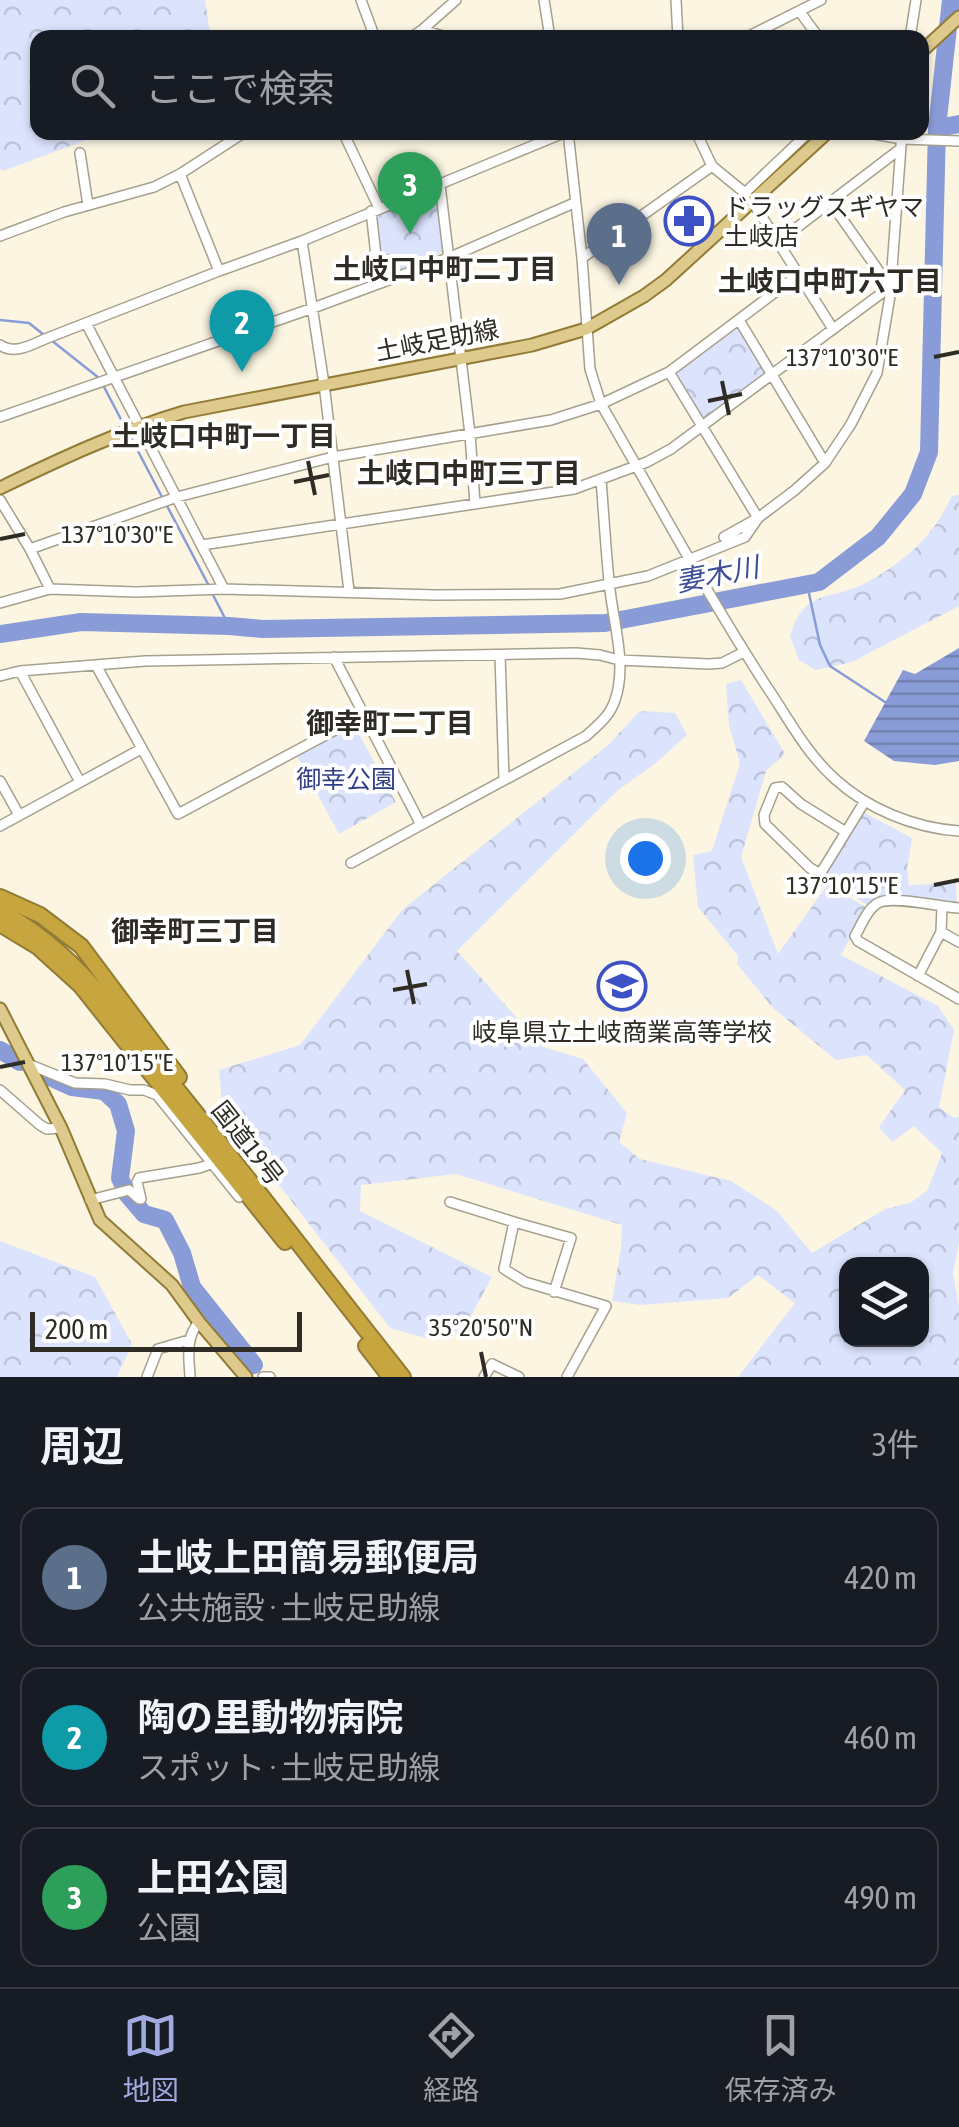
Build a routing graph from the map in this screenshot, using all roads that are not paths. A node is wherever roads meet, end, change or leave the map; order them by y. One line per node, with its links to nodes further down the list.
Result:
1 (361, 0): 9 (street)
2 (456, 0): 10 (street)
3 (544, 0): 11 (street)
4 (676, 0): 12 (street)
5 (822, 0): 7 (street)
6 (913, 2): 15 (street)
7 (800, 12): 13 (street); 14 (street)
8 (959, 17): 16 (main road)
9 (372, 30)
10 (422, 30)
11 (549, 30)
12 (678, 30)
13 (762, 30)
14 (812, 30)
15 (911, 30)
16 (929, 45)
17 (233, 140): 28 (street)
18 (347, 140): 34 (street)
19 (548, 140): 29 (street)
20 (568, 140): 31 (street)
21 (700, 140): 27 (street)
22 (802, 140): 30 (street)
23 (818, 140): 30 (main road, 土岐足助線)
24 (904, 140): 25 (street); 32 (street); 43 (street)
25 (959, 141)
26 (80, 153): 33 (street)
27 (712, 166): 30 (street); 39 (street)
28 (180, 174): 33 (street); 40 (street)
29 (440, 185): 34 (street); 38 (street)
30 (749, 197): 37 (street); 47 (main road, 土岐足助線)
31 (574, 203): 38 (street); 39 (street)
32 (831, 203): 37 (street); 43 (street)
33 (88, 205): 35 (street)
34 (375, 209): 36 (street); 42 (street)
35 (0, 236)
36 (302, 241): 40 (street); 44 (street)
37 (778, 242): 41 (street)
38 (448, 258): 42 (street); 50 (street)
39 (582, 258): 47 (street)
40 (218, 271): 46 (street)
41 (798, 275): 45 (street); 48 (street)
42 (379, 283): 44 (street)
43 (890, 286): 48 (street); 61 (street)
44 (313, 308): 53 (street); 54 (street)
45 (738, 320): 51 (street); 52 (street)
46 (86, 323): 49 (street); 53 (street)
47 (586, 329): 50 (main road, 土岐足助線); 55 (street)
48 (833, 329): 52 (street)
49 (2, 350)
50 (462, 358): 54 (main road, 土岐足助線); 59 (street)
51 (669, 372): 55 (street); 58 (street)
52 (771, 374): 58 (street); 61 (street)
53 (115, 378): 56 (street); 57 (street)
54 (324, 384): 57 (main road, 土岐足助線); 60 (street)
55 (601, 404): 59 (street); 62 (street)
56 (0, 417)
57 (140, 425): 64 (main road, 土岐足助線); 65 (street)
58 (702, 426): 62 (street); 68 (street)
59 (470, 434): 60 (street); 67 (street)
60 (332, 457): 65 (street); 69 (street)
61 (825, 462): 68 (street)
62 (637, 466): 63 (street); 73 (street)
63 (601, 480): 67 (street); 74 (street)
64 (0, 488)
65 (177, 498): 71 (street); 72 (street)
66 (0, 500): 72 (street)
67 (474, 504): 69 (street)
68 (758, 518): 70 (street); 73 (street)
69 (341, 525): 71 (street); 77 (street)
70 (724, 537)
71 (202, 545): 76 (street)
72 (30, 549): 75 (street)
73 (692, 564): 74 (street); 79 (street)
74 (610, 587): 77 (street); 81 (street)
75 (50, 589): 76 (street); 78 (street)
76 (224, 589): 77 (street)
77 (349, 592)
78 (0, 603)
79 (744, 652): 81 (street); 91 (street)
80 (500, 655): 81 (street); 82 (street); 88 (street)
81 (619, 656): 88 (street)
82 (334, 658): 83 (street); 86 (street)
83 (96, 667): 84 (street); 87 (street)
84 (20, 672): 85 (street); 90 (street)
85 (0, 676)
86 (363, 715): 87 (street); 93 (street)
87 (141, 749): 90 (street)
88 (504, 780): 93 (street)
89 (0, 781): 92 (street)
90 (80, 782): 92 (street)
91 (865, 801): 95 (street); 96 (street)
92 (19, 815): 94 (street)
93 (421, 825): 97 (street)
94 (0, 826)
95 (959, 831)
96 (846, 832): 96 (street)
97 (352, 863)
98 (0, 897): 111 (highway)
99 (942, 907): 100 (street); 104 (street); 106 (street)
100 (959, 908)
101 (0, 911): 103 (highway, 国道19号)
102 (0, 924): 103 (highway, 国道19号)
103 (23, 929): 111 (highway, 国道19号); 114 (highway, 国道19号)
104 (941, 932): 105 (street); 106 (street)
105 (959, 942)
106 (918, 976): 107 (street)
107 (959, 1000)
108 (0, 1009): 109 (main road)
109 (28, 1064): 112 (main road); 113 (street)
110 (0, 1090): 112 (street)
111 (201, 1119): 125 (highway, 国道19号)
112 (60, 1128): 115 (main road)
113 (210, 1164): 114 (street); 115 (street)
114 (246, 1193): 124 (highway, 国道19号)
115 (90, 1200): 119 (main road)
116 (450, 1202): 117 (street)
117 (514, 1222): 118 (street); 118 (street)
118 (554, 1292): 128 (street)
119 (199, 1322): 120 (street); 123 (main road)
120 (189, 1340): 121 (street); 122 (street)
121 (148, 1377)
122 (190, 1377)
123 (246, 1377)
124 (390, 1377)
125 (403, 1377)
126 (484, 1377): 127 (street)
127 (519, 1377)
128 (567, 1377)

